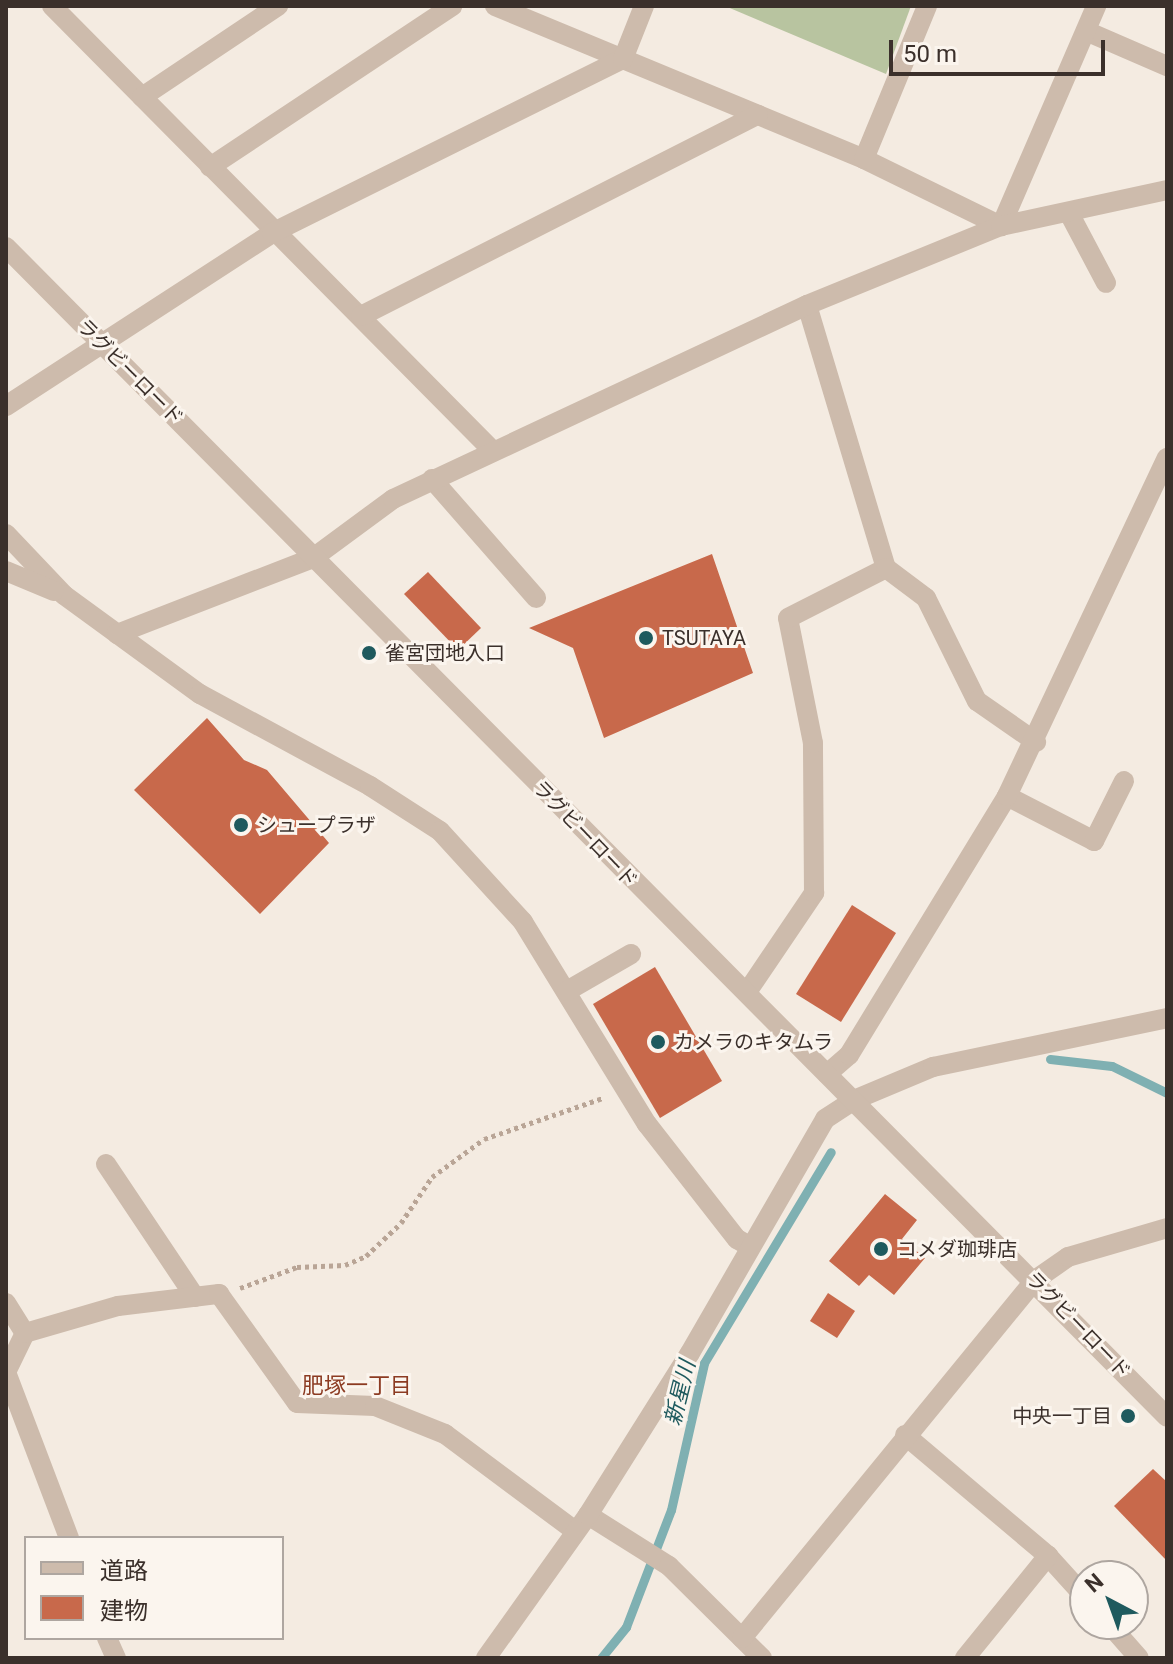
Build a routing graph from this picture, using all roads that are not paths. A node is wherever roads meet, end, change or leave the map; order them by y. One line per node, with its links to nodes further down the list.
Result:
1 (52, 6): 11 (street)
2 (278, 6): 11 (street)
3 (452, 6): 14 (street)
4 (495, 6): 9 (street)
5 (644, 6): 9 (street)
6 (927, 6): 13 (street)
7 (1096, 6): 8 (street)
8 (1086, 31): 10 (street); 17 (street)
9 (623, 59): 12 (street); 18 (street)
10 (1167, 66)
11 (142, 97): 14 (street)
12 (758, 115): 13 (street); 22 (street)
13 (864, 159): 17 (street)
14 (210, 167): 18 (street)
15 (1167, 190): 16 (street)
16 (1069, 213): 17 (street); 20 (street)
17 (1001, 226): 21 (street)
18 (272, 233): 22 (street); 23 (street)
19 (6, 247): 23 (street, ラグビーロード)
20 (1106, 283)
21 (807, 305): 25 (street); 30 (street)
22 (361, 316): 25 (street)
23 (101, 343): 24 (street); 29 (street, ラグビーロード)
24 (6, 406)
25 (492, 450): 27 (street)
26 (1167, 458): 35 (street)
27 (432, 479): 29 (street); 33 (street)
28 (6, 534): 32 (street)
29 (313, 558): 34 (street); 40 (street, ラグビーロード)
30 (886, 568): 35 (street); 40 (street)
31 (6, 571): 32 (street)
32 (64, 595): 34 (street)
33 (536, 598)
34 (117, 634): 39 (street)
35 (1036, 742): 37 (street)
36 (1124, 781): 37 (street)
37 (1007, 796): 42 (street)
38 (631, 954): 39 (street)
39 (567, 991): 46 (street)
40 (747, 992): 42 (street, ラグビーロード)
41 (1167, 1018): 43 (street)
42 (827, 1074): 43 (street, ラグビーロード)
43 (854, 1100): 46 (street); 47 (street, ラグビーロード)
44 (106, 1164): 48 (street)
45 (1167, 1228): 47 (street)
46 (749, 1246): 53 (street)
47 (1035, 1280): 51 (street, ラグビーロード); 52 (street)
48 (195, 1297): 50 (street); 53 (street)
49 (6, 1303): 50 (street)
50 (25, 1333): 54 (street)
51 (1167, 1417)
52 (905, 1435): 55 (street); 57 (street)
53 (582, 1523): 57 (street); 60 (street)
54 (68, 1536)
55 (1048, 1556): 56 (street); 59 (street)
56 (1069, 1579)
57 (742, 1638): 61 (street)
58 (1123, 1640): 62 (street)
59 (967, 1657)
60 (486, 1658)
61 (762, 1658)
62 (1139, 1658)

